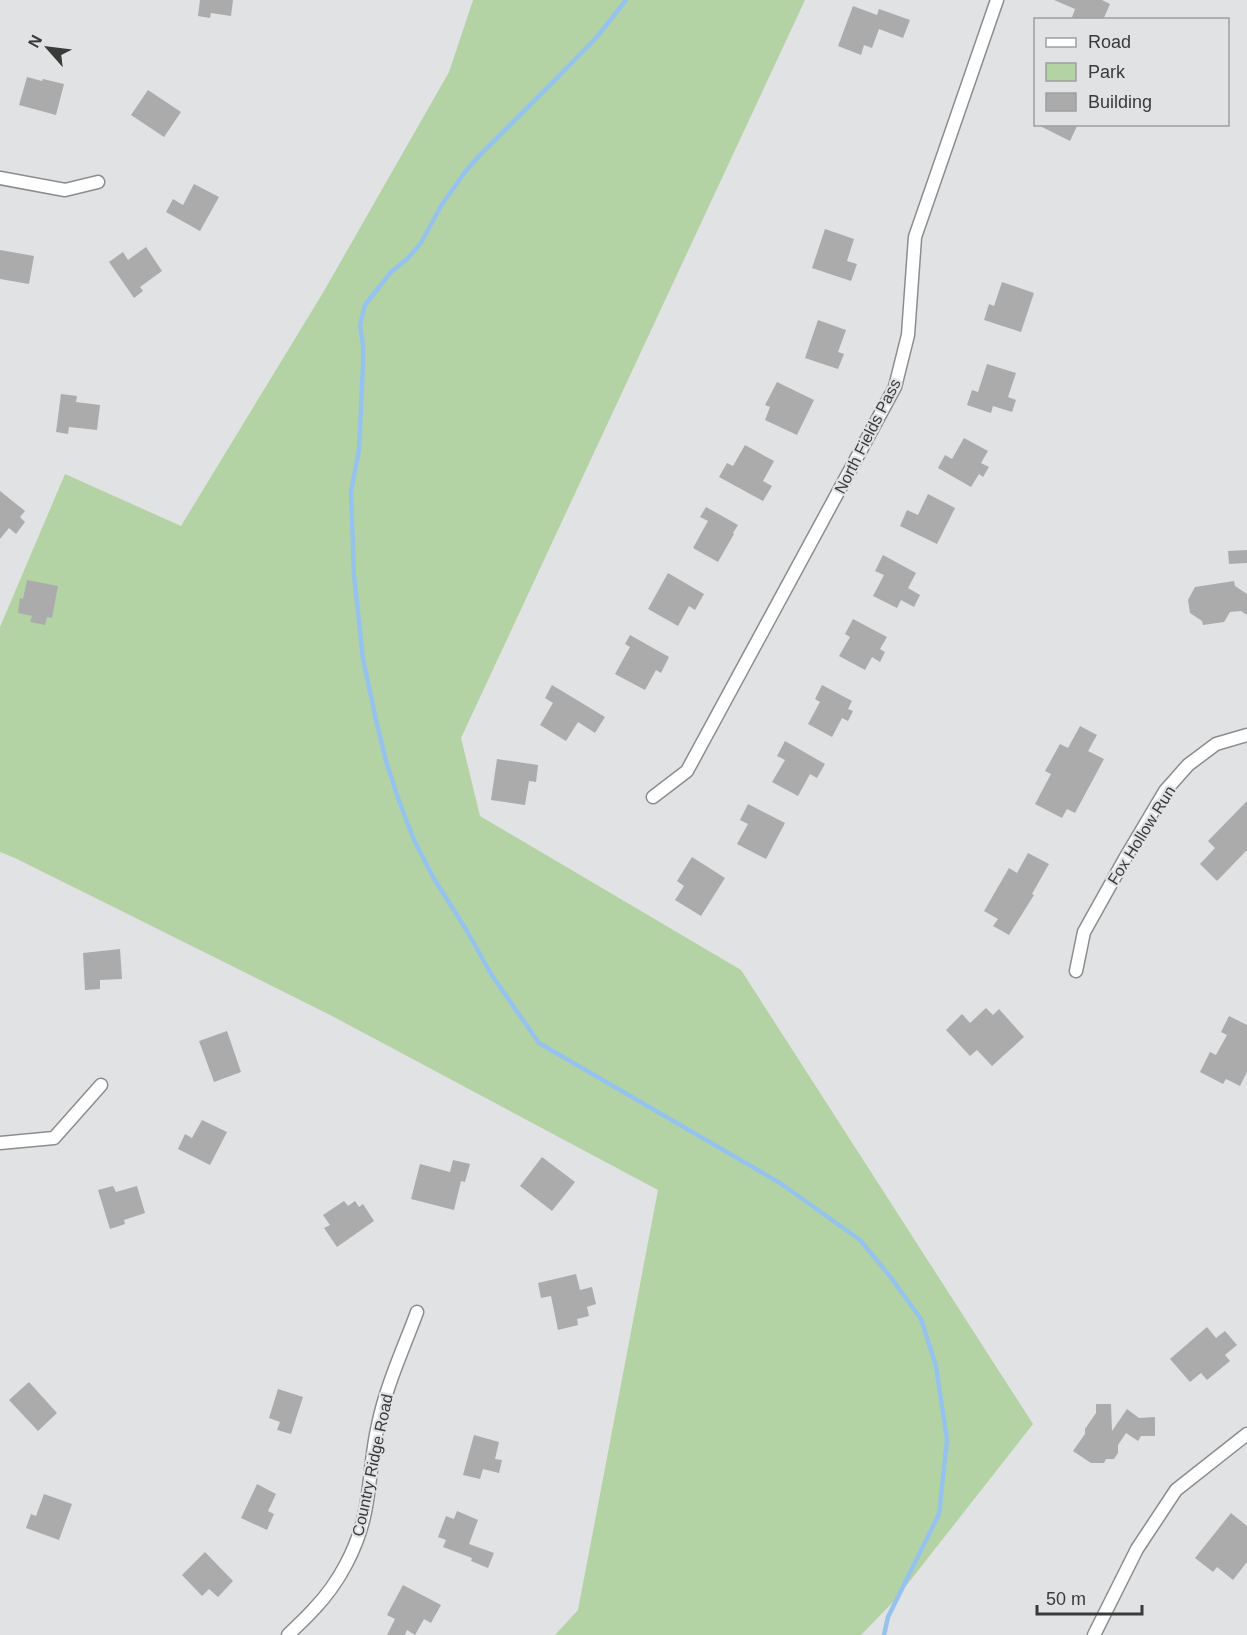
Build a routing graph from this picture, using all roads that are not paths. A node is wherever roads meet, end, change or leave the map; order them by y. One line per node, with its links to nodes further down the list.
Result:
1 (997, 0): 5 (street, North Fields Pass)
2 (0, 178): 3 (street)
3 (98, 182)
4 (1247, 735): 6 (street, Fox Hollow Run)
5 (653, 797)
6 (1076, 971)
7 (101, 1085): 8 (street)
8 (0, 1143)
9 (417, 1312): 11 (street, Country Ridge Road)
10 (1247, 1434): 12 (street)
11 (288, 1635)
12 (1094, 1635)

